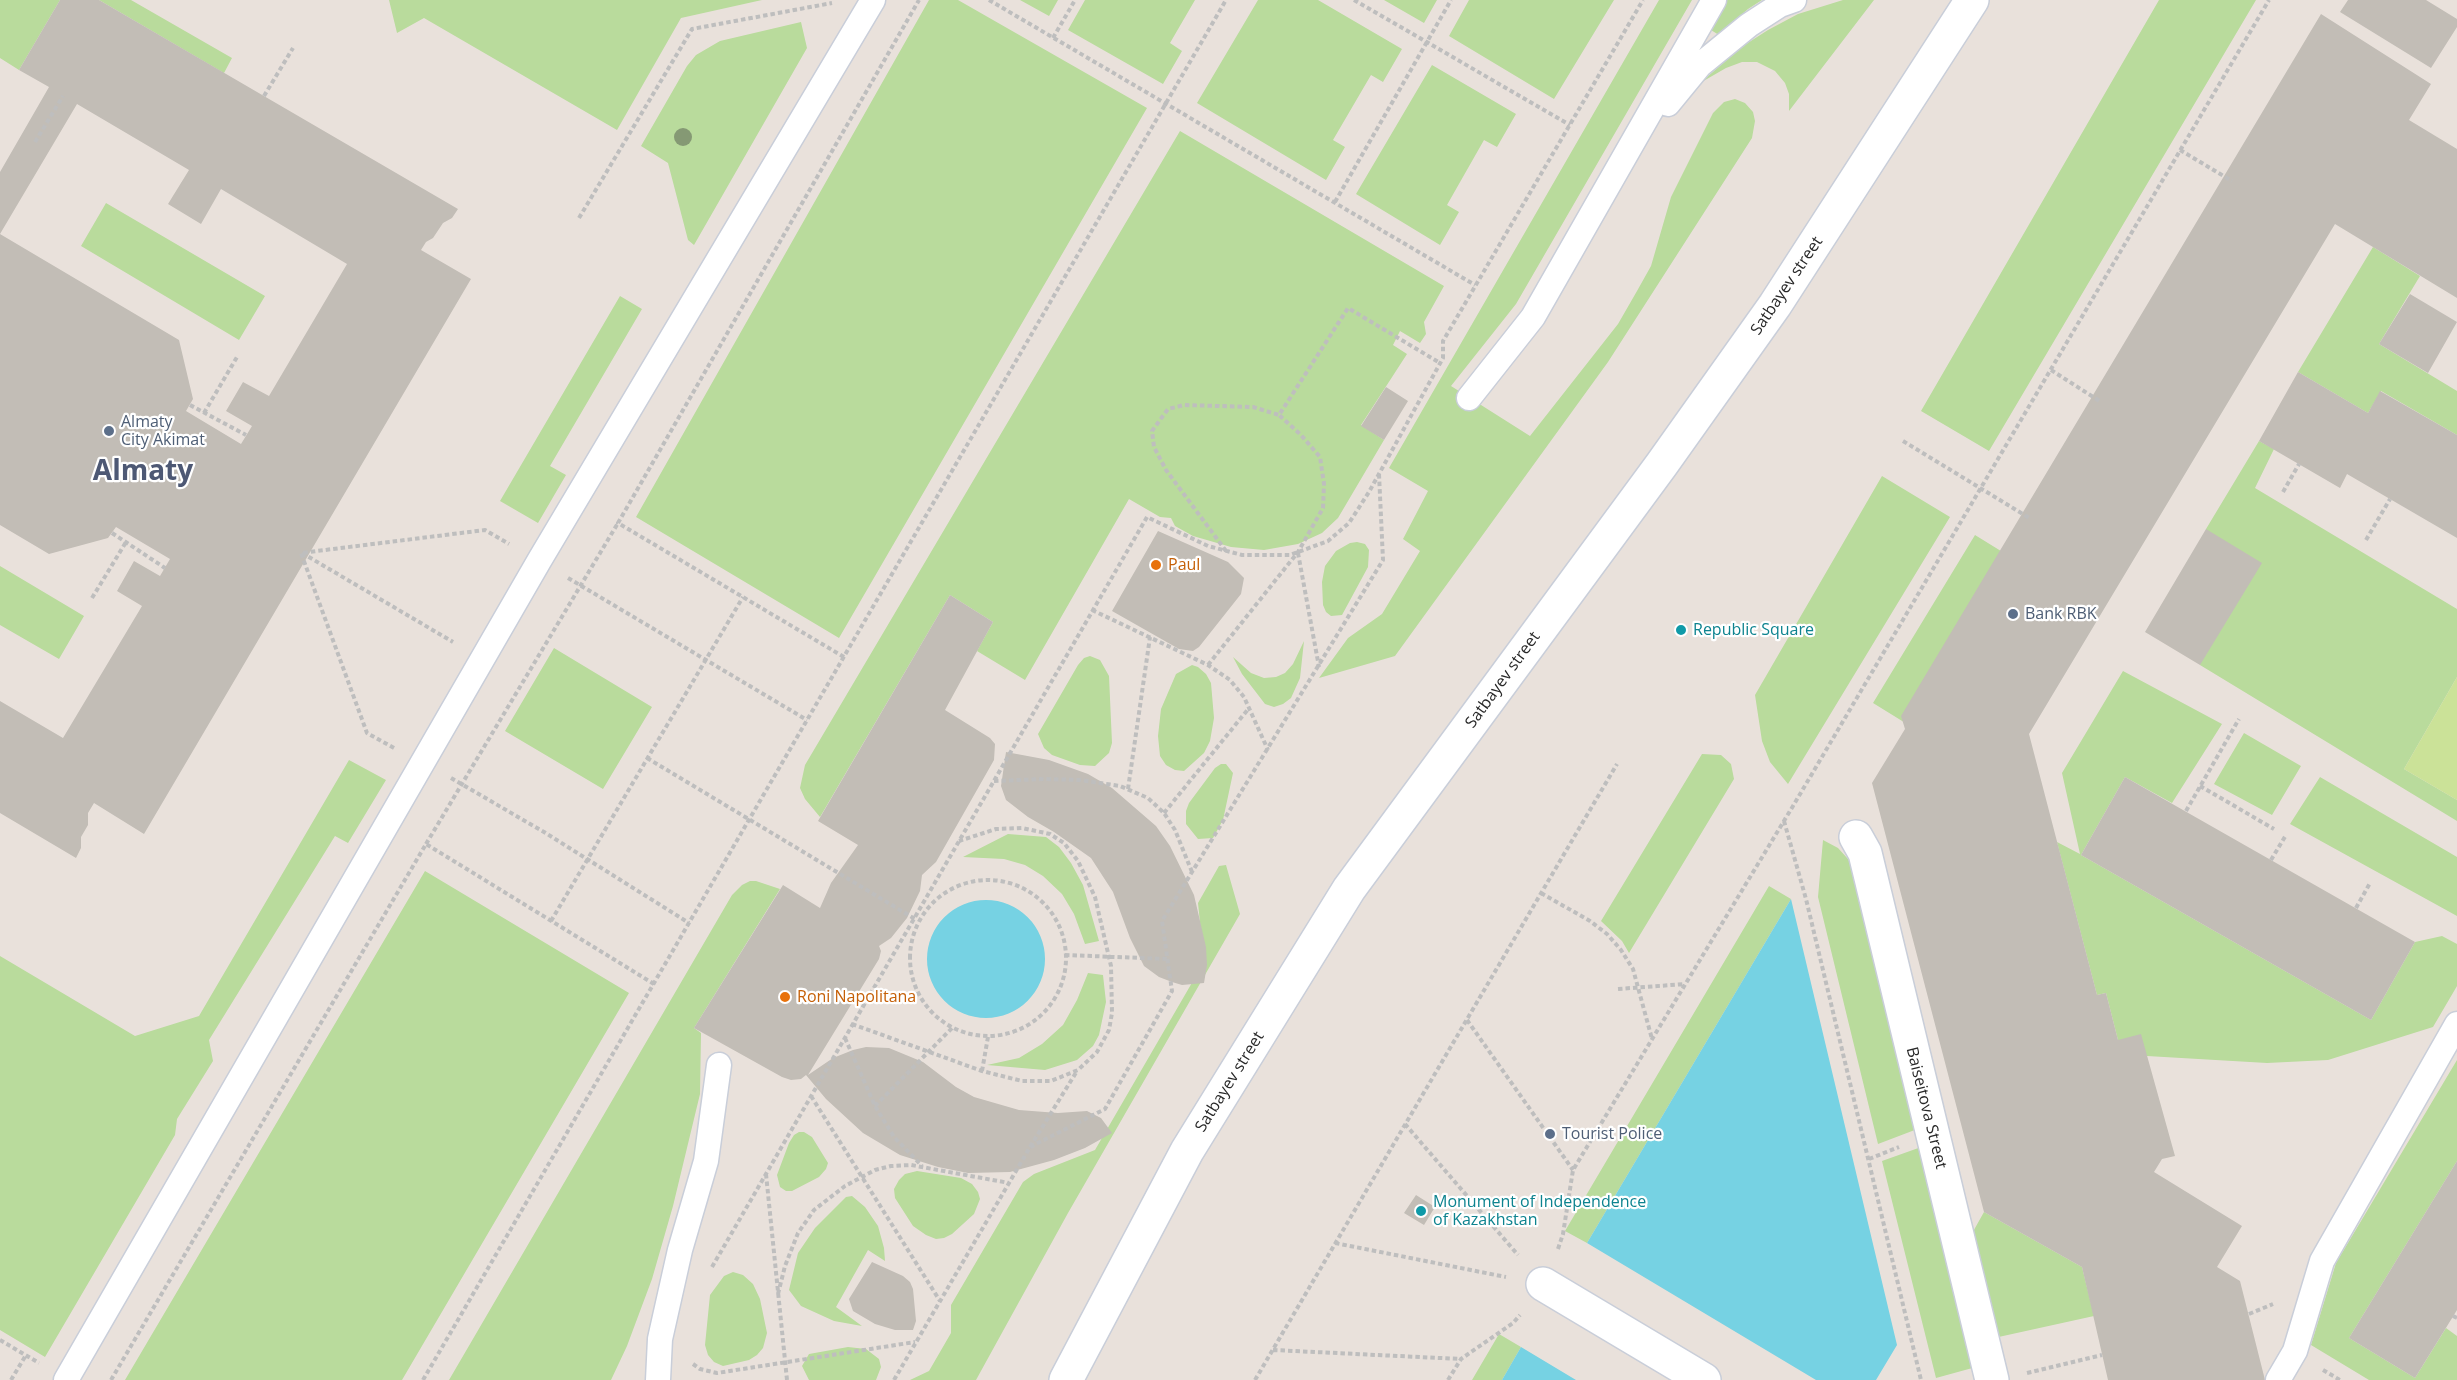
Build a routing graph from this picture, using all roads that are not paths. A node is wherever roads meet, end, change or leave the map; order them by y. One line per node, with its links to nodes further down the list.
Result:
1 (873, 0): 12 (lane)
2 (1714, 0): 5 (lane)
3 (1794, 0): 5 (lane)
4 (1972, 0): 14 (main road, Satbayev street)
5 (1584, 227): 6 (lane)
6 (1469, 398)
7 (1856, 837): 11 (main road, Baiseitova Street)
8 (2457, 1024): 16 (lane)
9 (719, 1065): 13 (lane)
10 (1543, 1284): 15 (main road)
11 (2007, 1377)
12 (66, 1380)
13 (658, 1380)
14 (1066, 1380)
15 (1704, 1380)
16 (2278, 1380)

